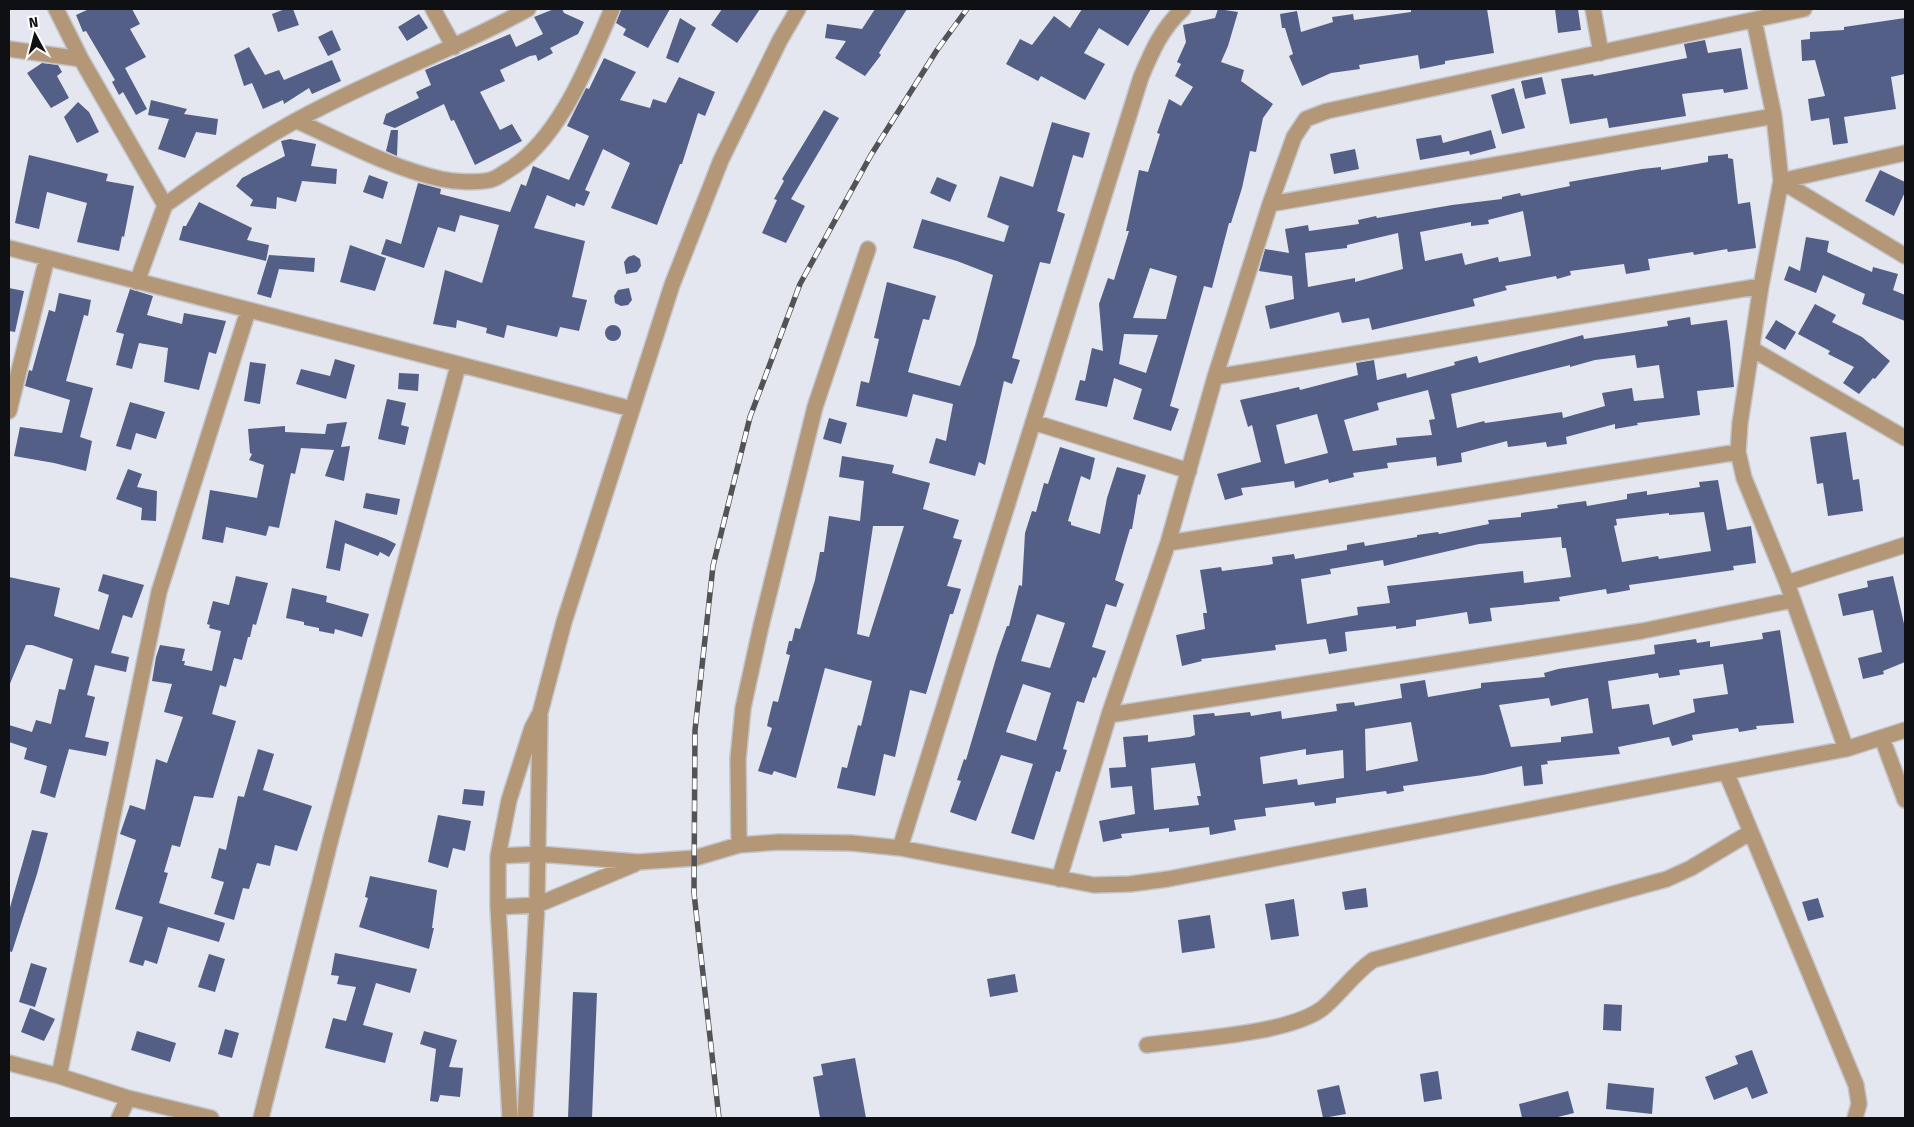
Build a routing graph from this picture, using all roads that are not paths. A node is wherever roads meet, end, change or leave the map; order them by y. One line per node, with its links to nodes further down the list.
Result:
1 (56, 9): 13 (street)
2 (433, 9): 10 (street)
3 (528, 9): 10 (street)
4 (612, 9): 15 (street)
5 (798, 9): 30 (street)
6 (1183, 9): 32 (street)
7 (1593, 9): 12 (street)
8 (1804, 9): 9 (street)
9 (1754, 20): 12 (street); 14 (street)
10 (454, 47): 15 (street)
11 (9, 49): 13 (street)
12 (1601, 53): 18 (street)
13 (81, 59): 19 (street)
14 (1774, 116): 17 (street); 18 (street)
15 (297, 121): 19 (street)
16 (1905, 153): 17 (street)
17 (1781, 181): 22 (street); 25 (street)
18 (1270, 204): 29 (street)
19 (165, 205): 24 (street)
20 (9, 248): 23 (street)
21 (868, 249): 48 (street)
22 (1905, 256)
23 (47, 258): 24 (street); 31 (street)
24 (137, 282): 26 (street)
25 (1761, 286): 27 (street); 29 (street)
26 (248, 312): 28 (street); 58 (street)
27 (1752, 349): 33 (street); 34 (street)
28 (458, 366): 30 (street); 62 (street)
29 (1215, 377): 35 (street)
30 (632, 409): 40 (street)
31 (9, 411)
32 (1033, 422): 35 (street); 49 (street)
33 (1905, 438)
34 (1738, 452): 36 (street); 38 (street)
35 (1189, 471): 36 (street)
36 (1168, 543): 41 (street)
37 (1905, 545): 38 (street)
38 (1786, 583): 39 (street)
39 (1793, 600): 41 (street); 44 (street)
40 (540, 713): 50 (street); 51 (street)
41 (1109, 715): 53 (street)
42 (1905, 730): 43 (street)
43 (1882, 738): 44 (street); 46 (street)
44 (1846, 748): 45 (street)
45 (1726, 772): 47 (street); 53 (street)
46 (1905, 800)
47 (1752, 832): 56 (street); 65 (street)
48 (739, 846): 49 (street); 52 (street)
49 (900, 848): 53 (street)
50 (539, 854): 51 (street); 52 (street); 54 (street)
51 (498, 856): 55 (street)
52 (638, 862): 54 (street)
53 (1059, 880)
54 (537, 905): 55 (street); 64 (street)
55 (498, 907): 63 (street)
56 (1147, 1045)
57 (9, 1063): 58 (street)
58 (59, 1076): 59 (street)
59 (128, 1098): 60 (street); 61 (street)
60 (119, 1118)
61 (211, 1118)
62 (261, 1118)
63 (510, 1118)
64 (525, 1118)
65 (1855, 1118)

